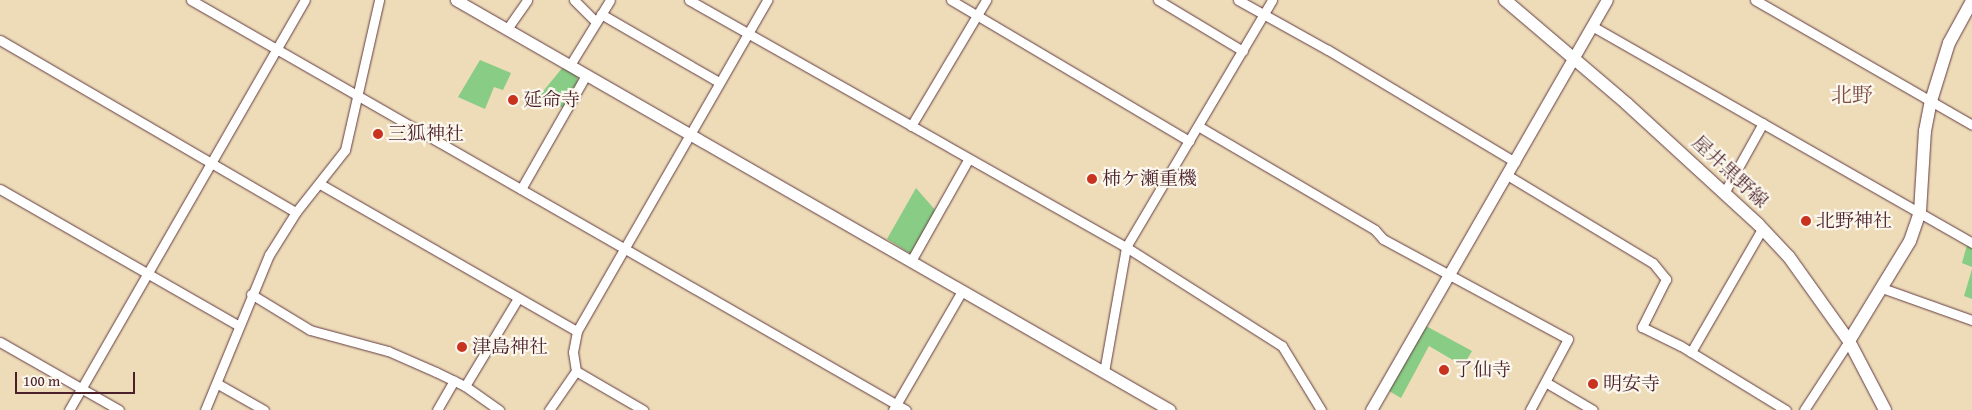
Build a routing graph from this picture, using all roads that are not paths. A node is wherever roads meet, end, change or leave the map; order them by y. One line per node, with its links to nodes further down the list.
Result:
1 (191, 0): 26 (street)
2 (305, 0): 26 (street)
3 (379, 0): 32 (street)
4 (456, 0): 23 (street)
5 (527, 0): 23 (street)
6 (574, 0): 21 (street)
7 (610, 0): 21 (street)
8 (689, 0): 24 (street)
9 (767, 0): 24 (street)
10 (951, 0): 19 (street)
11 (986, 0): 19 (street)
12 (1158, 0): 27 (street)
13 (1238, 0): 20 (street)
14 (1272, 0): 20 (street)
15 (1505, 0): 28 (main road, 屋井黒野線)
16 (1607, 0): 22 (street)
17 (1755, 0): 33 (street)
18 (1972, 1): 33 (main road)
19 (976, 16): 36 (street); 39 (street)
20 (1263, 16): 27 (street); 42 (street)
21 (599, 18): 29 (street); 31 (street)
22 (1592, 26): 28 (street); 34 (street)
23 (507, 29): 29 (street)
24 (748, 32): 31 (street); 36 (street)
25 (0, 40): 41 (street)
26 (277, 49): 32 (street); 41 (street)
27 (1243, 51): 37 (street)
28 (1573, 58): 42 (street); 47 (main road, 屋井黒野線)
29 (570, 65): 30 (street)
30 (586, 75): 38 (street); 46 (street)
31 (719, 82): 38 (street)
32 (358, 95): 44 (street); 46 (street)
33 (1931, 101): 35 (street); 49 (main road)
34 (1763, 123): 47 (street); 49 (street)
35 (1972, 125)
36 (911, 126): 40 (street)
37 (1198, 126): 39 (street); 56 (street)
38 (690, 134): 52 (street); 54 (street)
39 (1190, 141): 53 (street)
40 (968, 160): 53 (street); 54 (street)
41 (212, 162): 48 (street); 55 (street)
42 (1515, 162): 43 (street)
43 (1507, 175): 56 (street); 66 (street)
44 (320, 184): 48 (street); 60 (street)
45 (0, 189): 55 (street)
46 (521, 189): 52 (street)
47 (1724, 193): 50 (main road, 屋井黒野線)
48 (296, 212): 59 (street)
49 (1920, 212): 51 (street); 57 (main road)
50 (1762, 229): 64 (main road, 屋井黒野線); 66 (street)
51 (1972, 243)
52 (625, 248): 63 (street); 74 (street)
53 (1126, 248): 68 (street); 85 (street)
54 (911, 260): 58 (street)
55 (148, 274): 62 (street); 73 (street)
56 (1448, 276): 70 (street); 86 (street)
57 (1882, 288): 61 (street); 64 (main road)
58 (962, 291): 68 (street); 74 (street)
59 (251, 294): 62 (street); 69 (street)
60 (518, 298): 63 (street); 72 (street)
61 (1972, 320)
62 (239, 326): 71 (street)
63 (577, 331): 67 (street)
64 (1849, 341): 90 (street); 91 (main road, 屋井黒野線)
65 (0, 342): 73 (street)
66 (1691, 352): 89 (street)
67 (576, 371): 81 (street); 82 (street)
68 (1104, 372): 84 (street)
69 (454, 380): 72 (street); 79 (street)
70 (1547, 383): 87 (street); 88 (street)
71 (218, 384): 77 (street); 78 (street)
72 (465, 386): 80 (street)
73 (82, 388): 75 (street); 76 (street)
74 (895, 407): 83 (street)
75 (69, 410)
76 (119, 410)
77 (206, 410)
78 (264, 410)
79 (437, 410)
80 (499, 410)
81 (549, 410)
82 (644, 410)
83 (906, 410)
84 (1170, 410)
85 (1321, 410)
86 (1371, 410)
87 (1530, 410)
88 (1593, 410)
89 (1786, 410)
90 (1804, 410)
91 (1885, 410)

